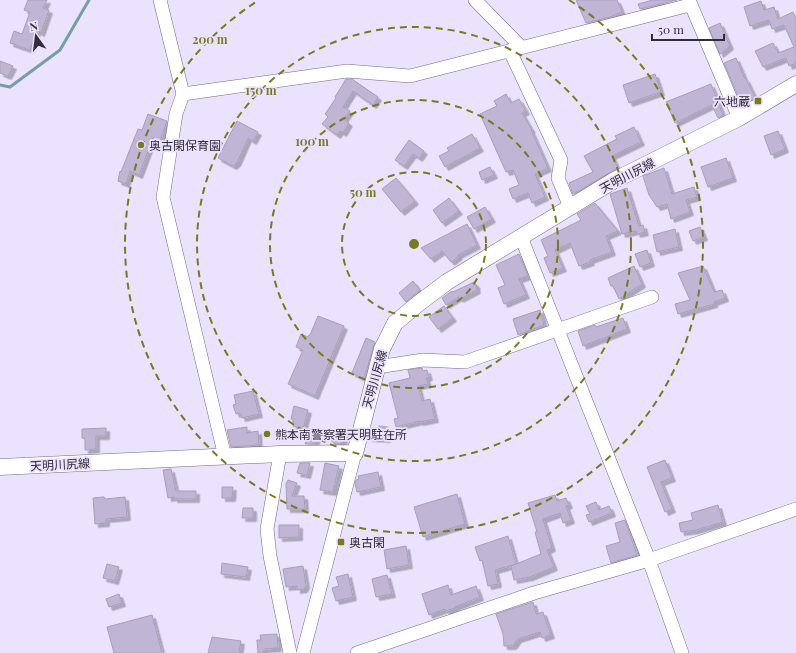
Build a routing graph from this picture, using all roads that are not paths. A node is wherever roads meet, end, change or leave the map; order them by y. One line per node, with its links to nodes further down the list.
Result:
1 (160, 0): 6 (street)
2 (475, 0): 4 (street)
3 (689, 3): 4 (street); 7 (street)
4 (515, 49): 6 (street); 8 (street)
5 (796, 84): 7 (main road, 天明川尻線)
6 (183, 94): 15 (street)
7 (740, 118): 8 (main road, 天明川尻線)
8 (570, 207): 9 (main road, 天明川尻線)
9 (521, 237): 11 (street); 12 (main road, 天明川尻線)
10 (652, 297): 11 (street)
11 (559, 329): 12 (street); 18 (street)
12 (377, 367): 13 (main road, 天明川尻線)
13 (355, 453): 14 (main road, 天明川尻線); 20 (street)
14 (280, 454): 15 (main road, 天明川尻線); 19 (street)
15 (225, 457): 16 (main road, 天明川尻線)
16 (0, 467)
17 (796, 509): 18 (street)
18 (649, 560): 21 (street); 22 (street)
19 (290, 653)
20 (304, 653)
21 (357, 653)
22 (682, 653)

